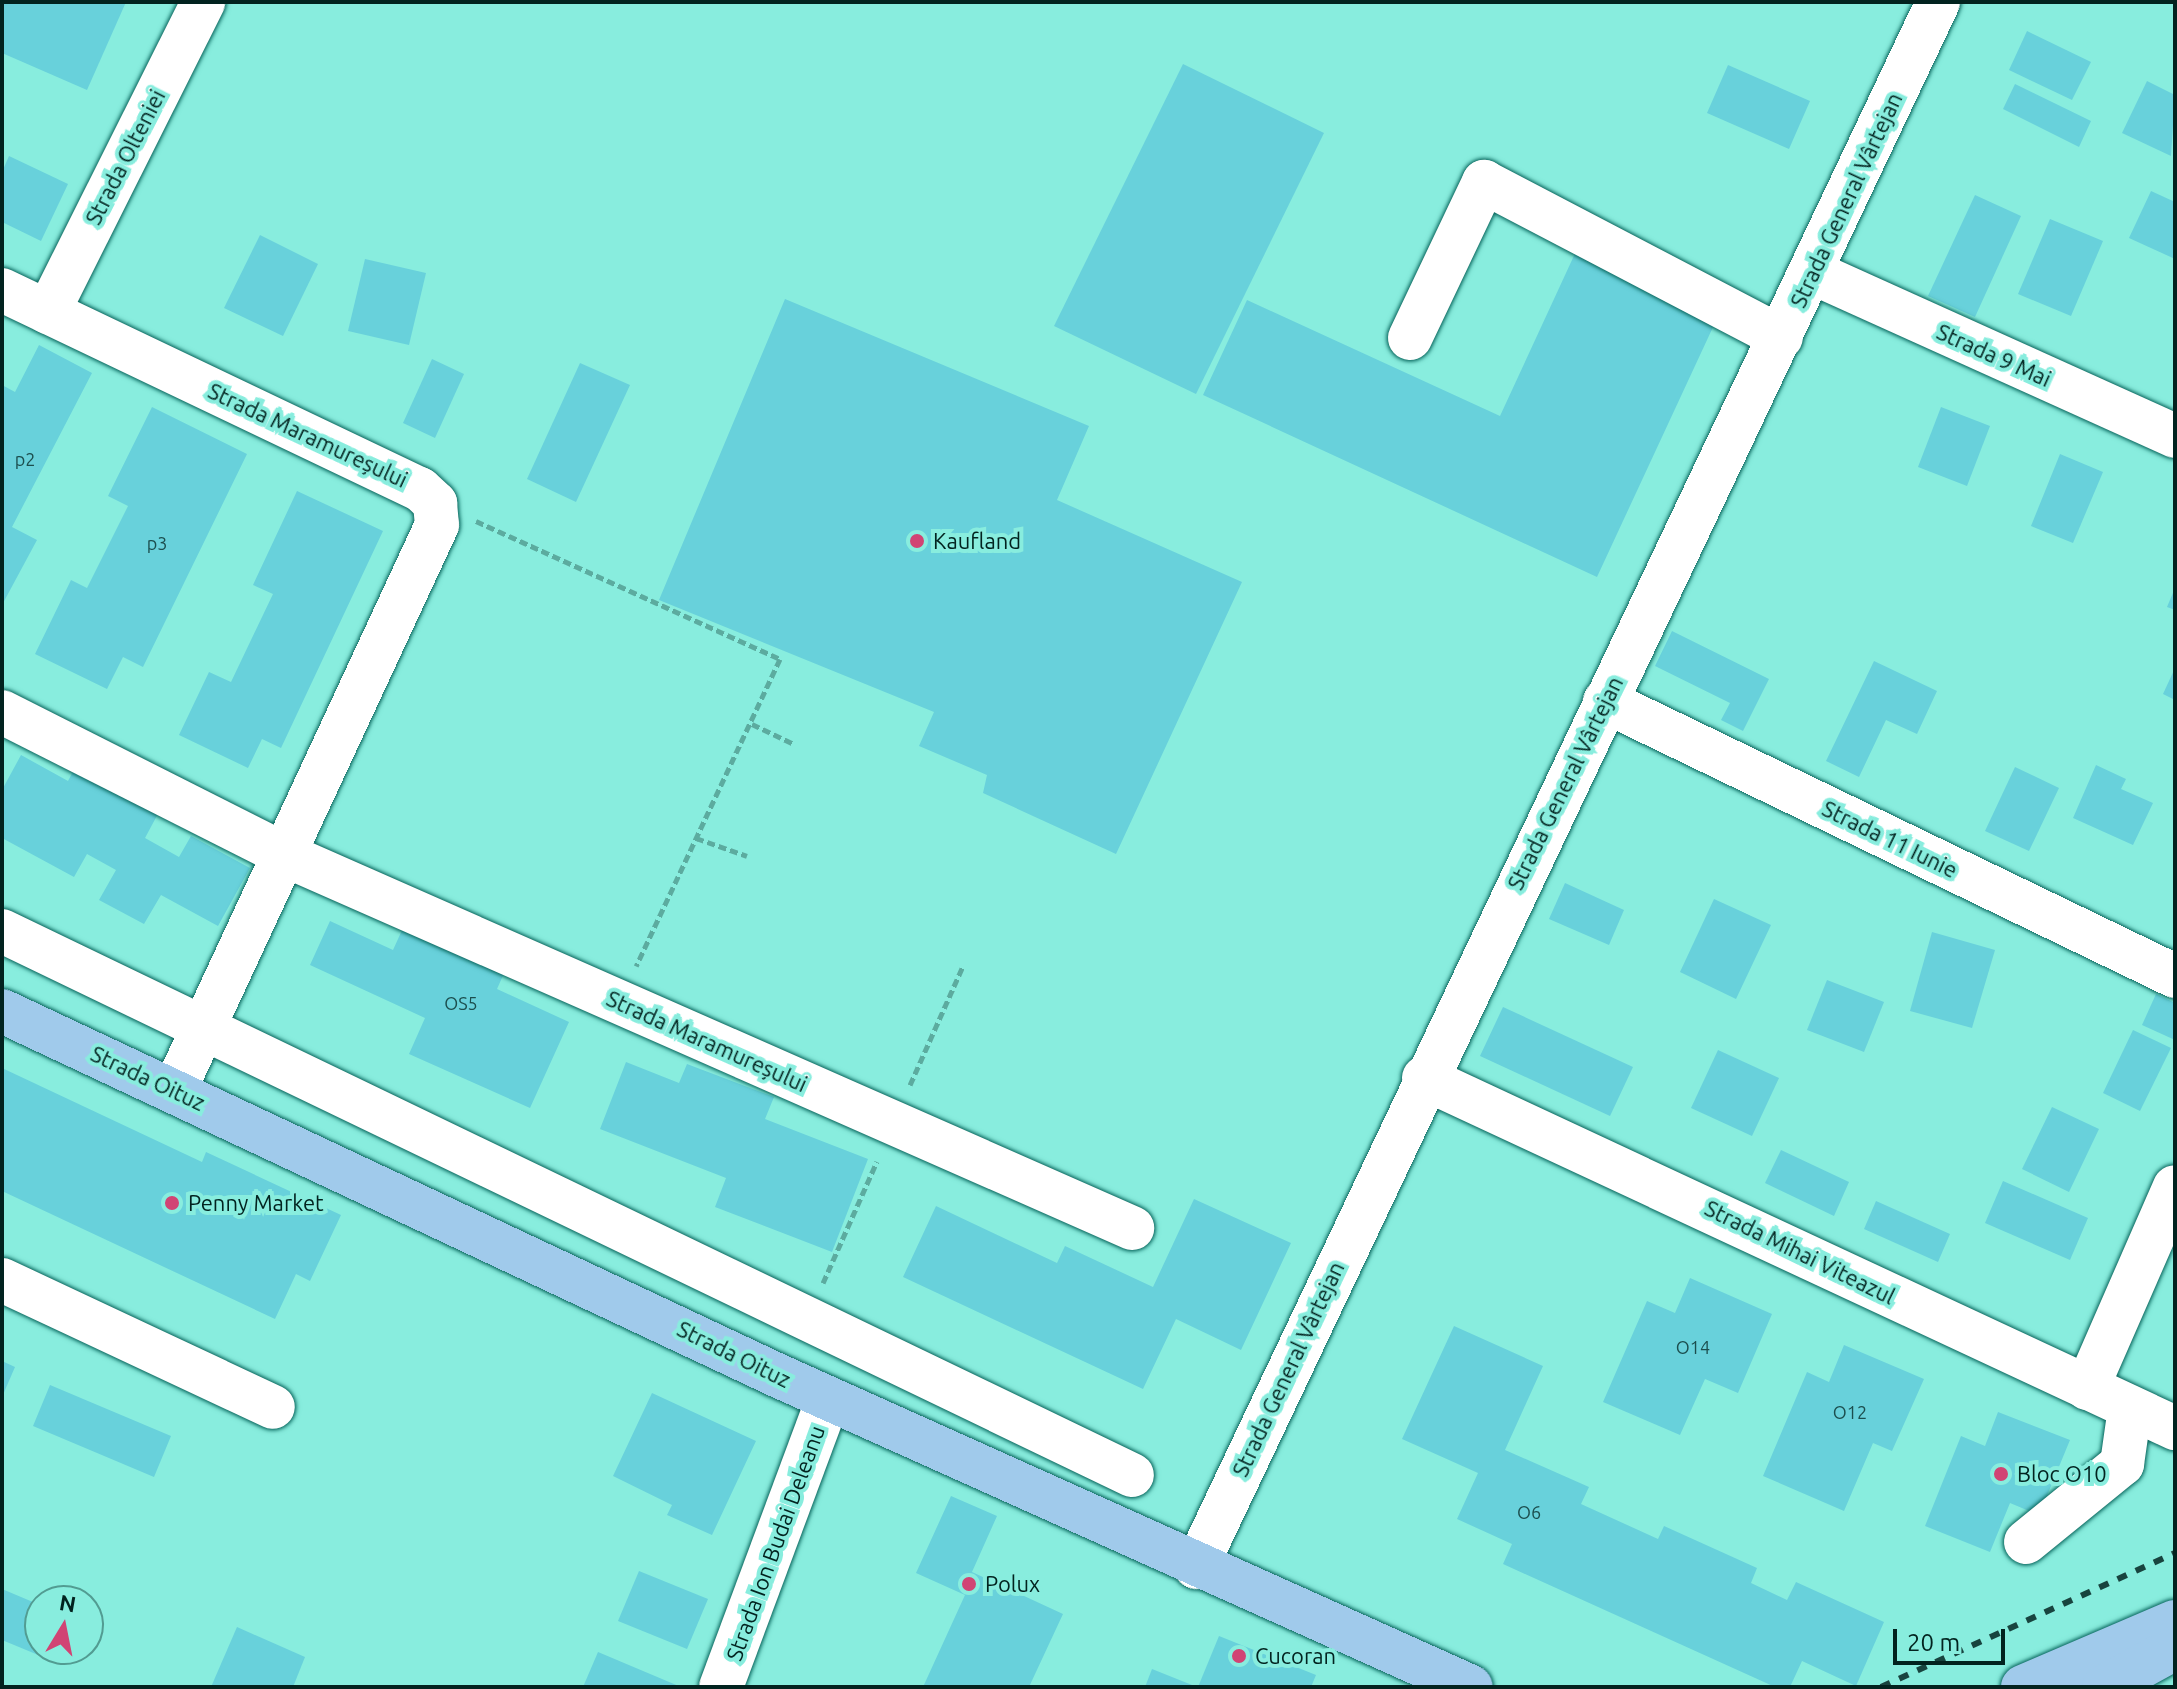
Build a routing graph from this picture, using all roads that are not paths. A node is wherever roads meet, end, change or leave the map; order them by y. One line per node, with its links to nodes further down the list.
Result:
1 (203, 2): 5 (street, Strada Olteniei)
2 (1938, 2): 3 (street, Strada General Vârtejan)
3 (1814, 273): 6 (street, Strada General Vârtejan); 8 (street, Strada 9 Mai)
4 (2, 290): 5 (street, Strada Maramureșului)
5 (48, 312): 11 (street, Strada Maramureșului)
6 (1781, 337): 7 (street); 9 (street, Strada General Vârtejan)
7 (1410, 338)
8 (2175, 436)
9 (1605, 701): 13 (street, Strada 11 Iunie); 16 (street, Strada General Vârtejan)
10 (2, 712): 11 (street, Strada Maramureșului)
11 (283, 854): 15 (street); 19 (street, Strada Maramureșului)
12 (2, 931): 15 (street)
13 (2175, 976)
14 (2, 1011): 17 (main road, Strada Oituz)
15 (203, 1028): 17 (street); 26 (street)
16 (1424, 1078): 21 (street, Strada Mihai Viteazul); 28 (street, Strada General Vârtejan)
17 (174, 1091): 22 (main road, Strada Oituz)
18 (2175, 1187): 21 (street)
19 (1132, 1228)
20 (2, 1280): 23 (street)
21 (2087, 1388): 24 (street, Strada Mihai Viteazul)
22 (828, 1399): 28 (main road, Strada Oituz); 31 (street, Strada Ion Budai Deleanu)
23 (273, 1407)
24 (2130, 1408): 25 (street, Strada Mihai Viteazul); 27 (street)
25 (2175, 1428)
26 (1132, 1475)
27 (2026, 1542)
28 (1196, 1567): 32 (main road, Strada Oituz)
29 (2175, 1622): 33 (main road)
30 (2175, 1648): 34 (main road)
31 (721, 1687)
32 (1471, 1687)
33 (2023, 1687)
34 (2104, 1687)

